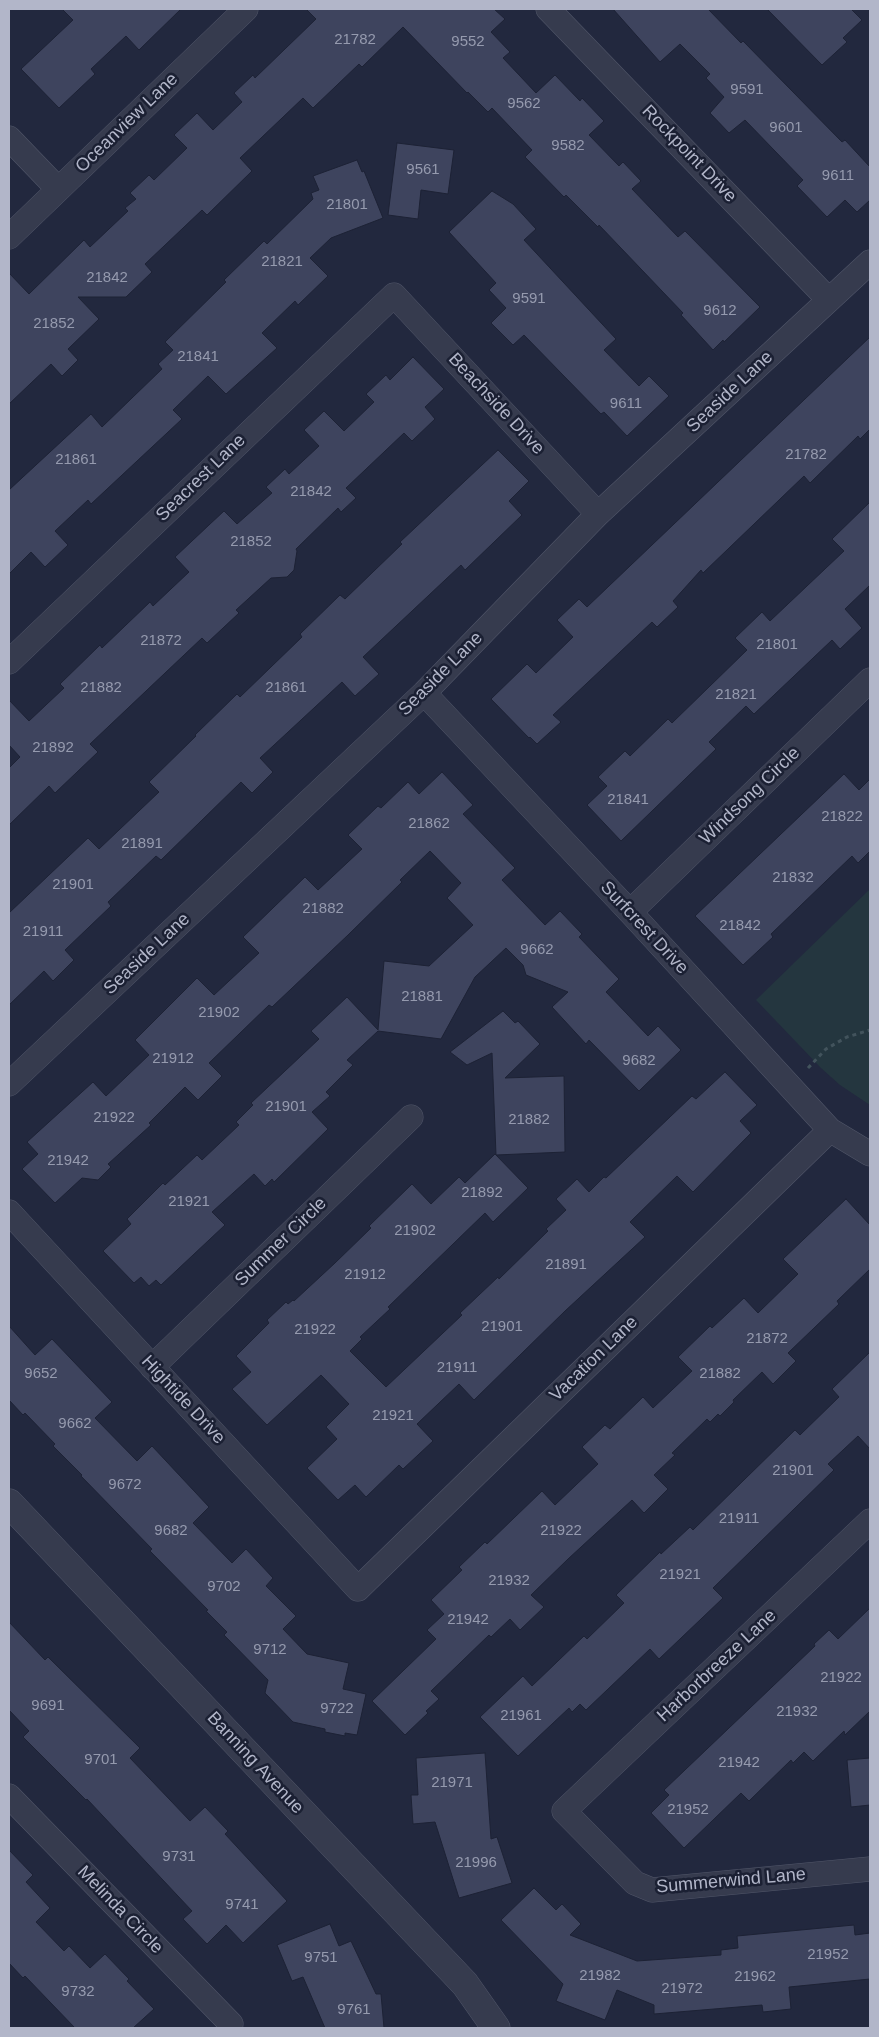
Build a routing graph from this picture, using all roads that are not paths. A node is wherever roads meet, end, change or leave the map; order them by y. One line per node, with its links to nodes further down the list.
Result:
1 (246, 9): 4 (street, Oceanview Lane)
2 (548, 9): 8 (street, Rockpoint Drive)
3 (9, 138): 4 (street)
4 (58, 189): 5 (street, Oceanview Lane)
5 (9, 236)
6 (870, 262): 8 (street, Seaside Lane)
7 (394, 295): 9 (street, Beachside Drive); 10 (street, Seacrest Lane)
8 (829, 300): 9 (street, Seaside Lane)
9 (598, 514): 12 (street, Seaside Lane)
10 (9, 662)
11 (870, 680): 13 (street, Windsong Circle)
12 (424, 693): 13 (street, Surfcrest Drive); 14 (street, Seaside Lane)
13 (630, 912): 16 (street, Surfcrest Drive)
14 (9, 1084)
15 (411, 1117): 19 (street, Summer Circle)
16 (830, 1130): 17 (street, Surfcrest Drive); 22 (street, Vacation Lane)
17 (870, 1154)
18 (9, 1212): 19 (street, Hightide Drive)
19 (152, 1367): 22 (street, Hightide Drive)
20 (9, 1503): 27 (street, Banning Avenue)
21 (870, 1521): 24 (street, Harborbreeze Lane)
22 (358, 1589)
23 (9, 1796): 26 (street, Melinda Circle)
24 (564, 1811): 25 (street, Summerwind Lane)
25 (870, 1869)
26 (231, 2024)
27 (496, 2028)

